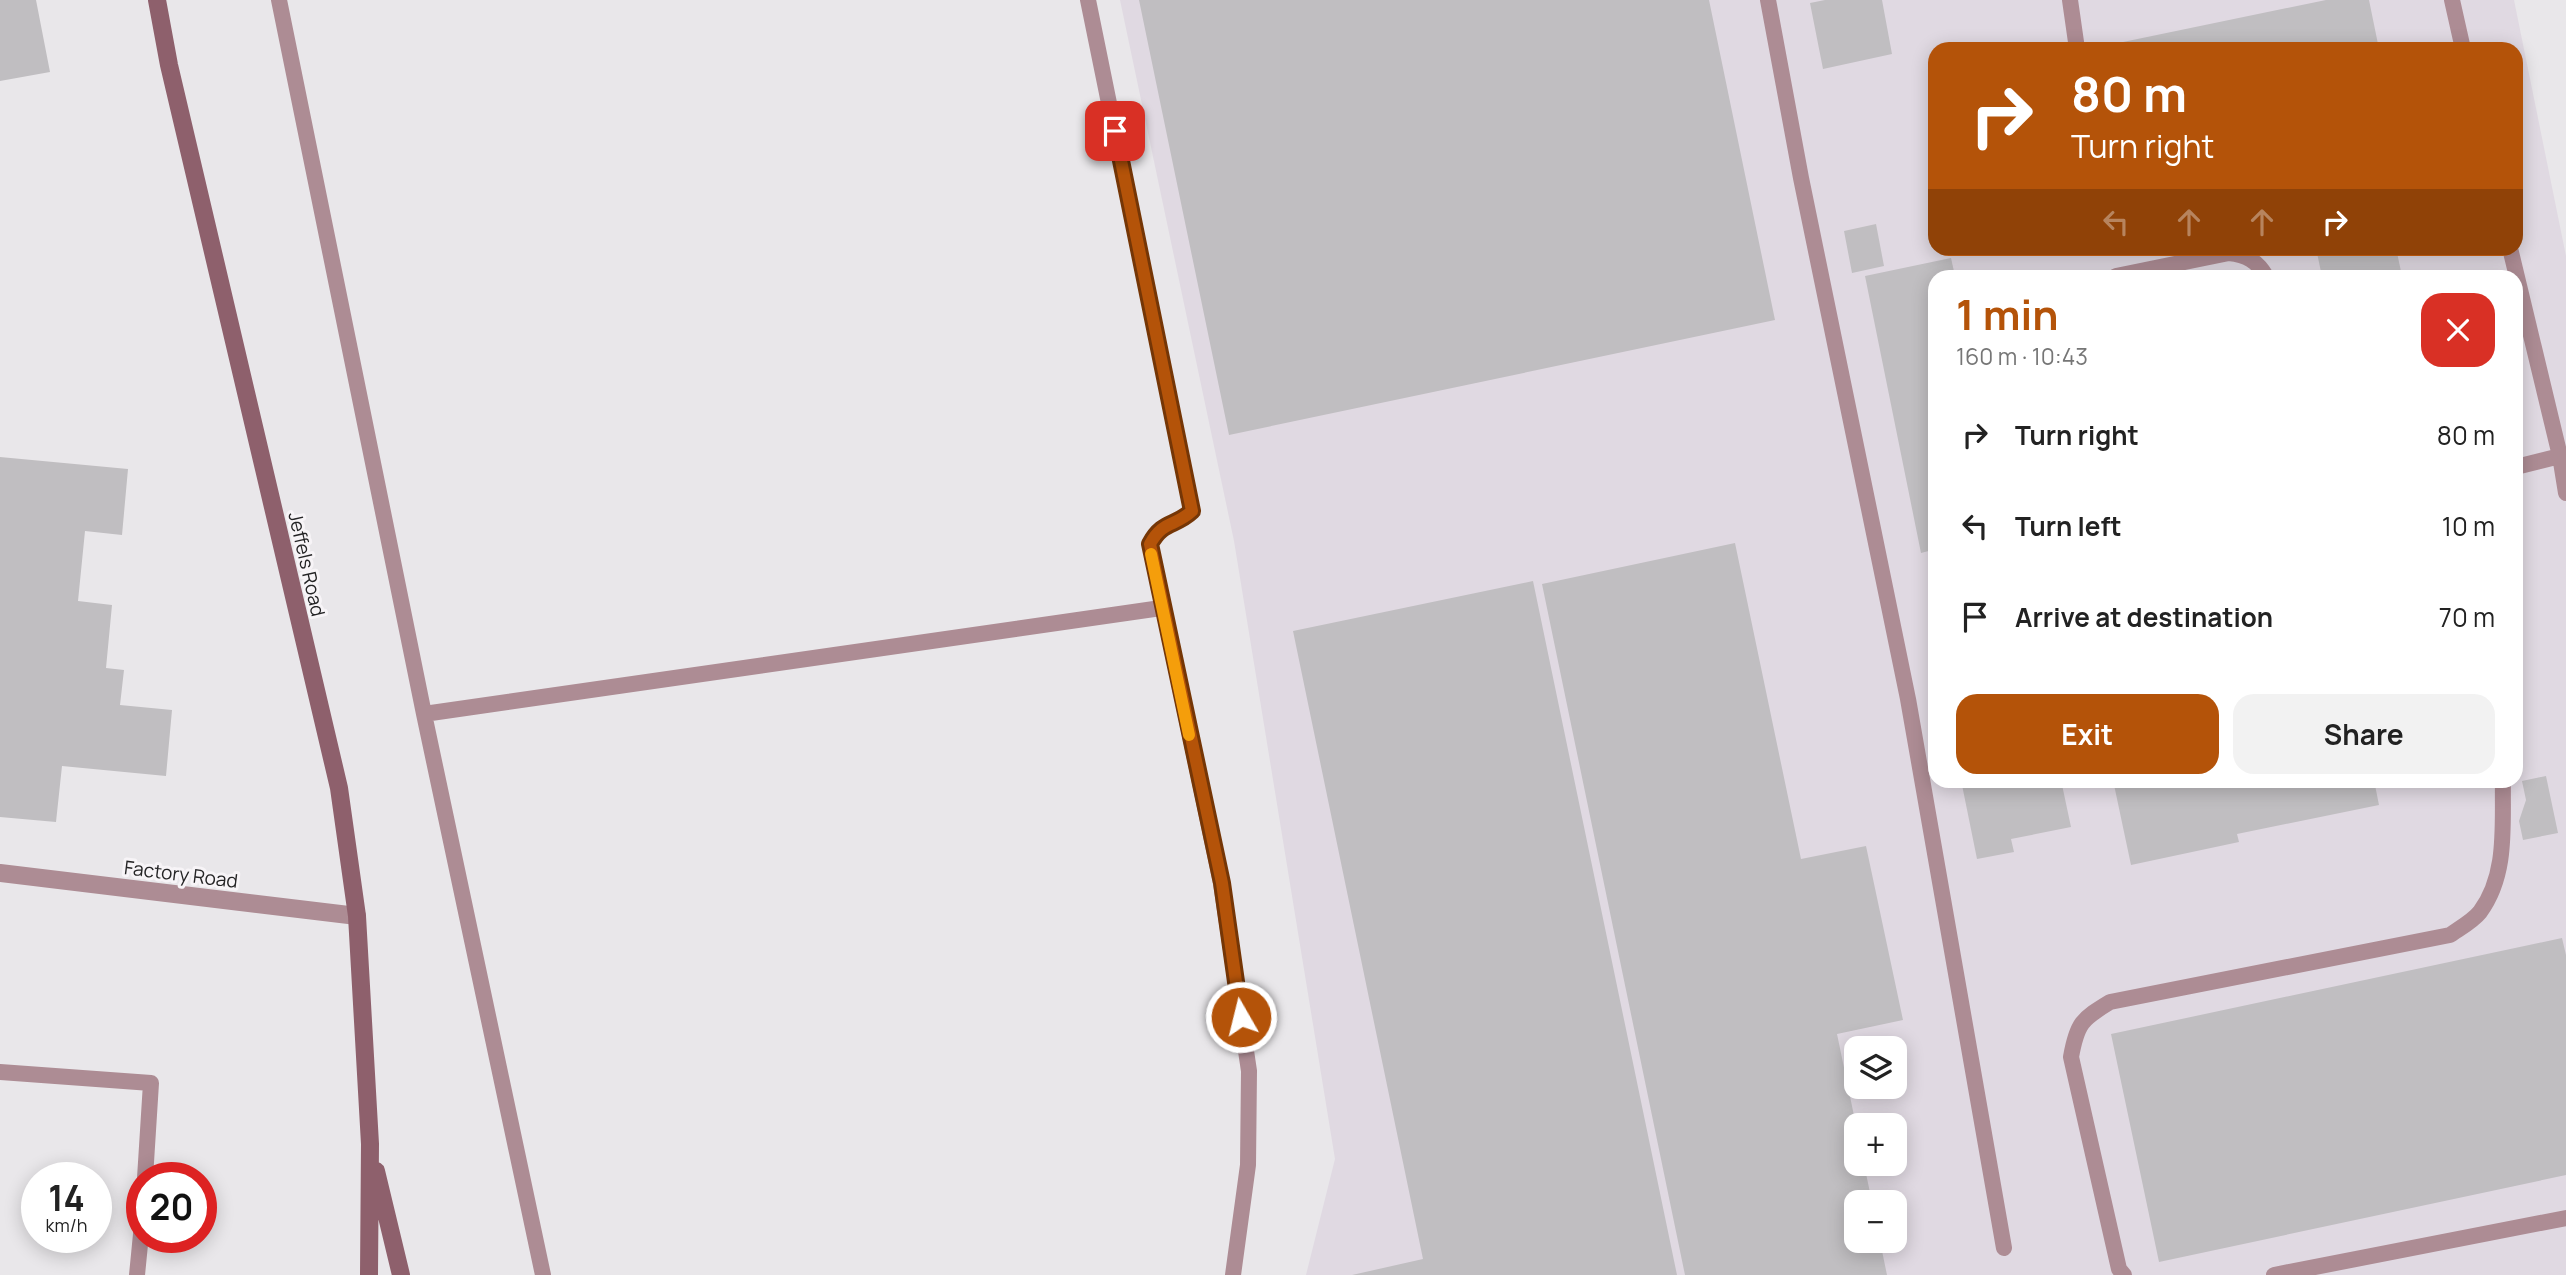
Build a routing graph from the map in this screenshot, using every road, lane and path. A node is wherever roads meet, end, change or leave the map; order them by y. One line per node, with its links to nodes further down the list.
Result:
1 (157, 0): 21 (main road, Jeffels Road)
2 (279, 0): 18 (lane)
3 (1088, 0): 17 (lane)
4 (1768, 0): 26 (lane)
5 (2070, 0): 7 (lane)
6 (2452, 0): 8 (lane)
7 (2076, 42)
8 (2461, 42)
9 (2214, 256): 11 (lane)
10 (2246, 256): 12 (lane)
11 (2145, 270)
12 (2262, 270)
13 (2523, 302): 14 (lane)
14 (2560, 456): 15 (lane); 16 (lane)
15 (2523, 465)
16 (2566, 493)
17 (1161, 608): 18 (lane); 32 (lane)
18 (424, 714): 31 (lane)
19 (2503, 788): 33 (lane)
20 (0, 873): 21 (street, Factory Road)
21 (357, 916): 23 (main road, Jeffels Road)
22 (0, 1072): 24 (lane)
23 (370, 1144): 29 (main road); 30 (main road)
24 (146, 1162)
25 (2566, 1217): 34 (lane)
26 (2004, 1248)
27 (139, 1253): 28 (lane)
28 (137, 1275)
29 (369, 1275)
30 (401, 1275)
31 (543, 1275)
32 (1233, 1275)
33 (2124, 1275)
34 (2274, 1275)

